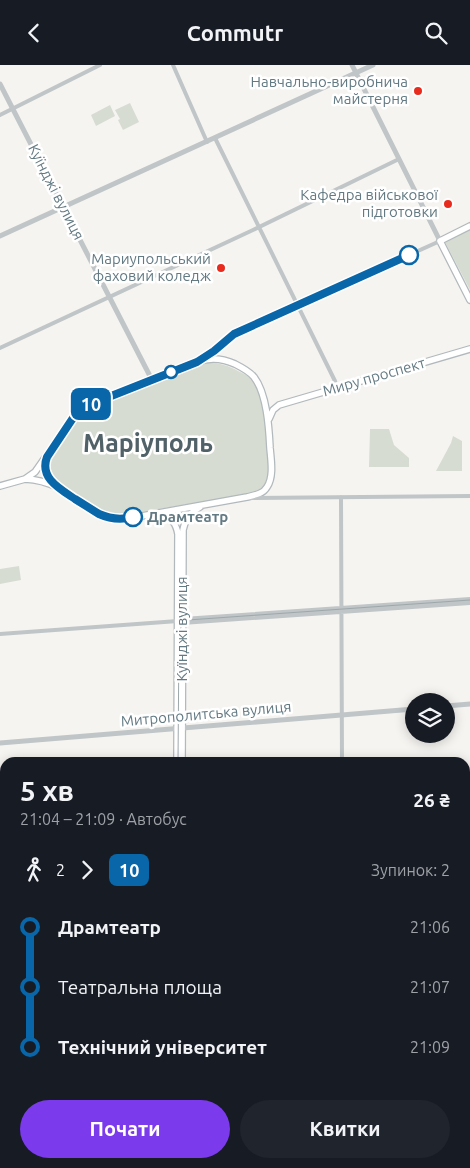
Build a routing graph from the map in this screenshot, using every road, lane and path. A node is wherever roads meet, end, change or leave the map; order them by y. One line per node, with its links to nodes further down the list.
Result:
1 (100, 65): 7 (street)
2 (173, 65): 10 (street)
3 (352, 65): 5 (street)
4 (373, 65): 5 (street)
5 (356, 73): 9 (street); 11 (street)
6 (0, 84): 7 (street, Куїнджі вулиця)
7 (13, 109): 8 (street); 12 (street, Куїнджі вулиця)
8 (0, 115)
9 (215, 138): 10 (street); 14 (street)
10 (207, 142): 12 (street)
11 (399, 159): 14 (street); 16 (street)
12 (64, 207): 15 (street); 17 (street, Куїнджі вулиця)
13 (470, 226): 16 (main road)
14 (259, 227): 17 (street); 19 (street)
15 (0, 236)
16 (440, 241): 18 (main road); 19 (street)
17 (110, 297): 20 (street); 23 (street, Куїнджі вулиця)
18 (470, 300)
19 (298, 306): 22 (street); 24 (street)
20 (0, 347)
21 (470, 349): 24 (main road, Миру проспект)
22 (197, 362): 23 (main road); 25 (main road)
23 (152, 380): 28 (main road)
24 (337, 388): 26 (main road, Миру проспект)
25 (262, 396): 26 (main road); 27 (main road)
26 (279, 405): 27 (main road)
27 (268, 421): 34 (main road)
28 (47, 457): 29 (main road); 31 (main road)
29 (25, 479): 30 (main road); 31 (main road)
30 (0, 486)
31 (56, 486): 36 (main road)
32 (470, 496): 33 (street)
33 (341, 497): 34 (street); 39 (street)
34 (241, 498): 35 (main road)
35 (204, 505): 36 (main road); 40 (main road, Куїнджі вулиця)
36 (161, 513): 40 (main road, Куїнджі вулиця)
37 (470, 599): 39 (street)
38 (470, 603): 39 (street)
39 (341, 610): 40 (street); 45 (street)
40 (181, 621): 41 (street); 46 (main road, Куїнджі вулиця)
41 (0, 634)
42 (470, 704): 43 (street)
43 (455, 705)
44 (405, 710): 45 (street, Митрополитська вулиця)
45 (342, 715): 46 (street, Митрополитська вулиця); 50 (street)
46 (179, 728): 47 (street, Митрополитська вулиця); 48 (main road, Куїнджі вулиця); 49 (main road, Куїнджі вулиця)
47 (0, 743)
48 (177, 757)
49 (181, 757)
50 (342, 757)

